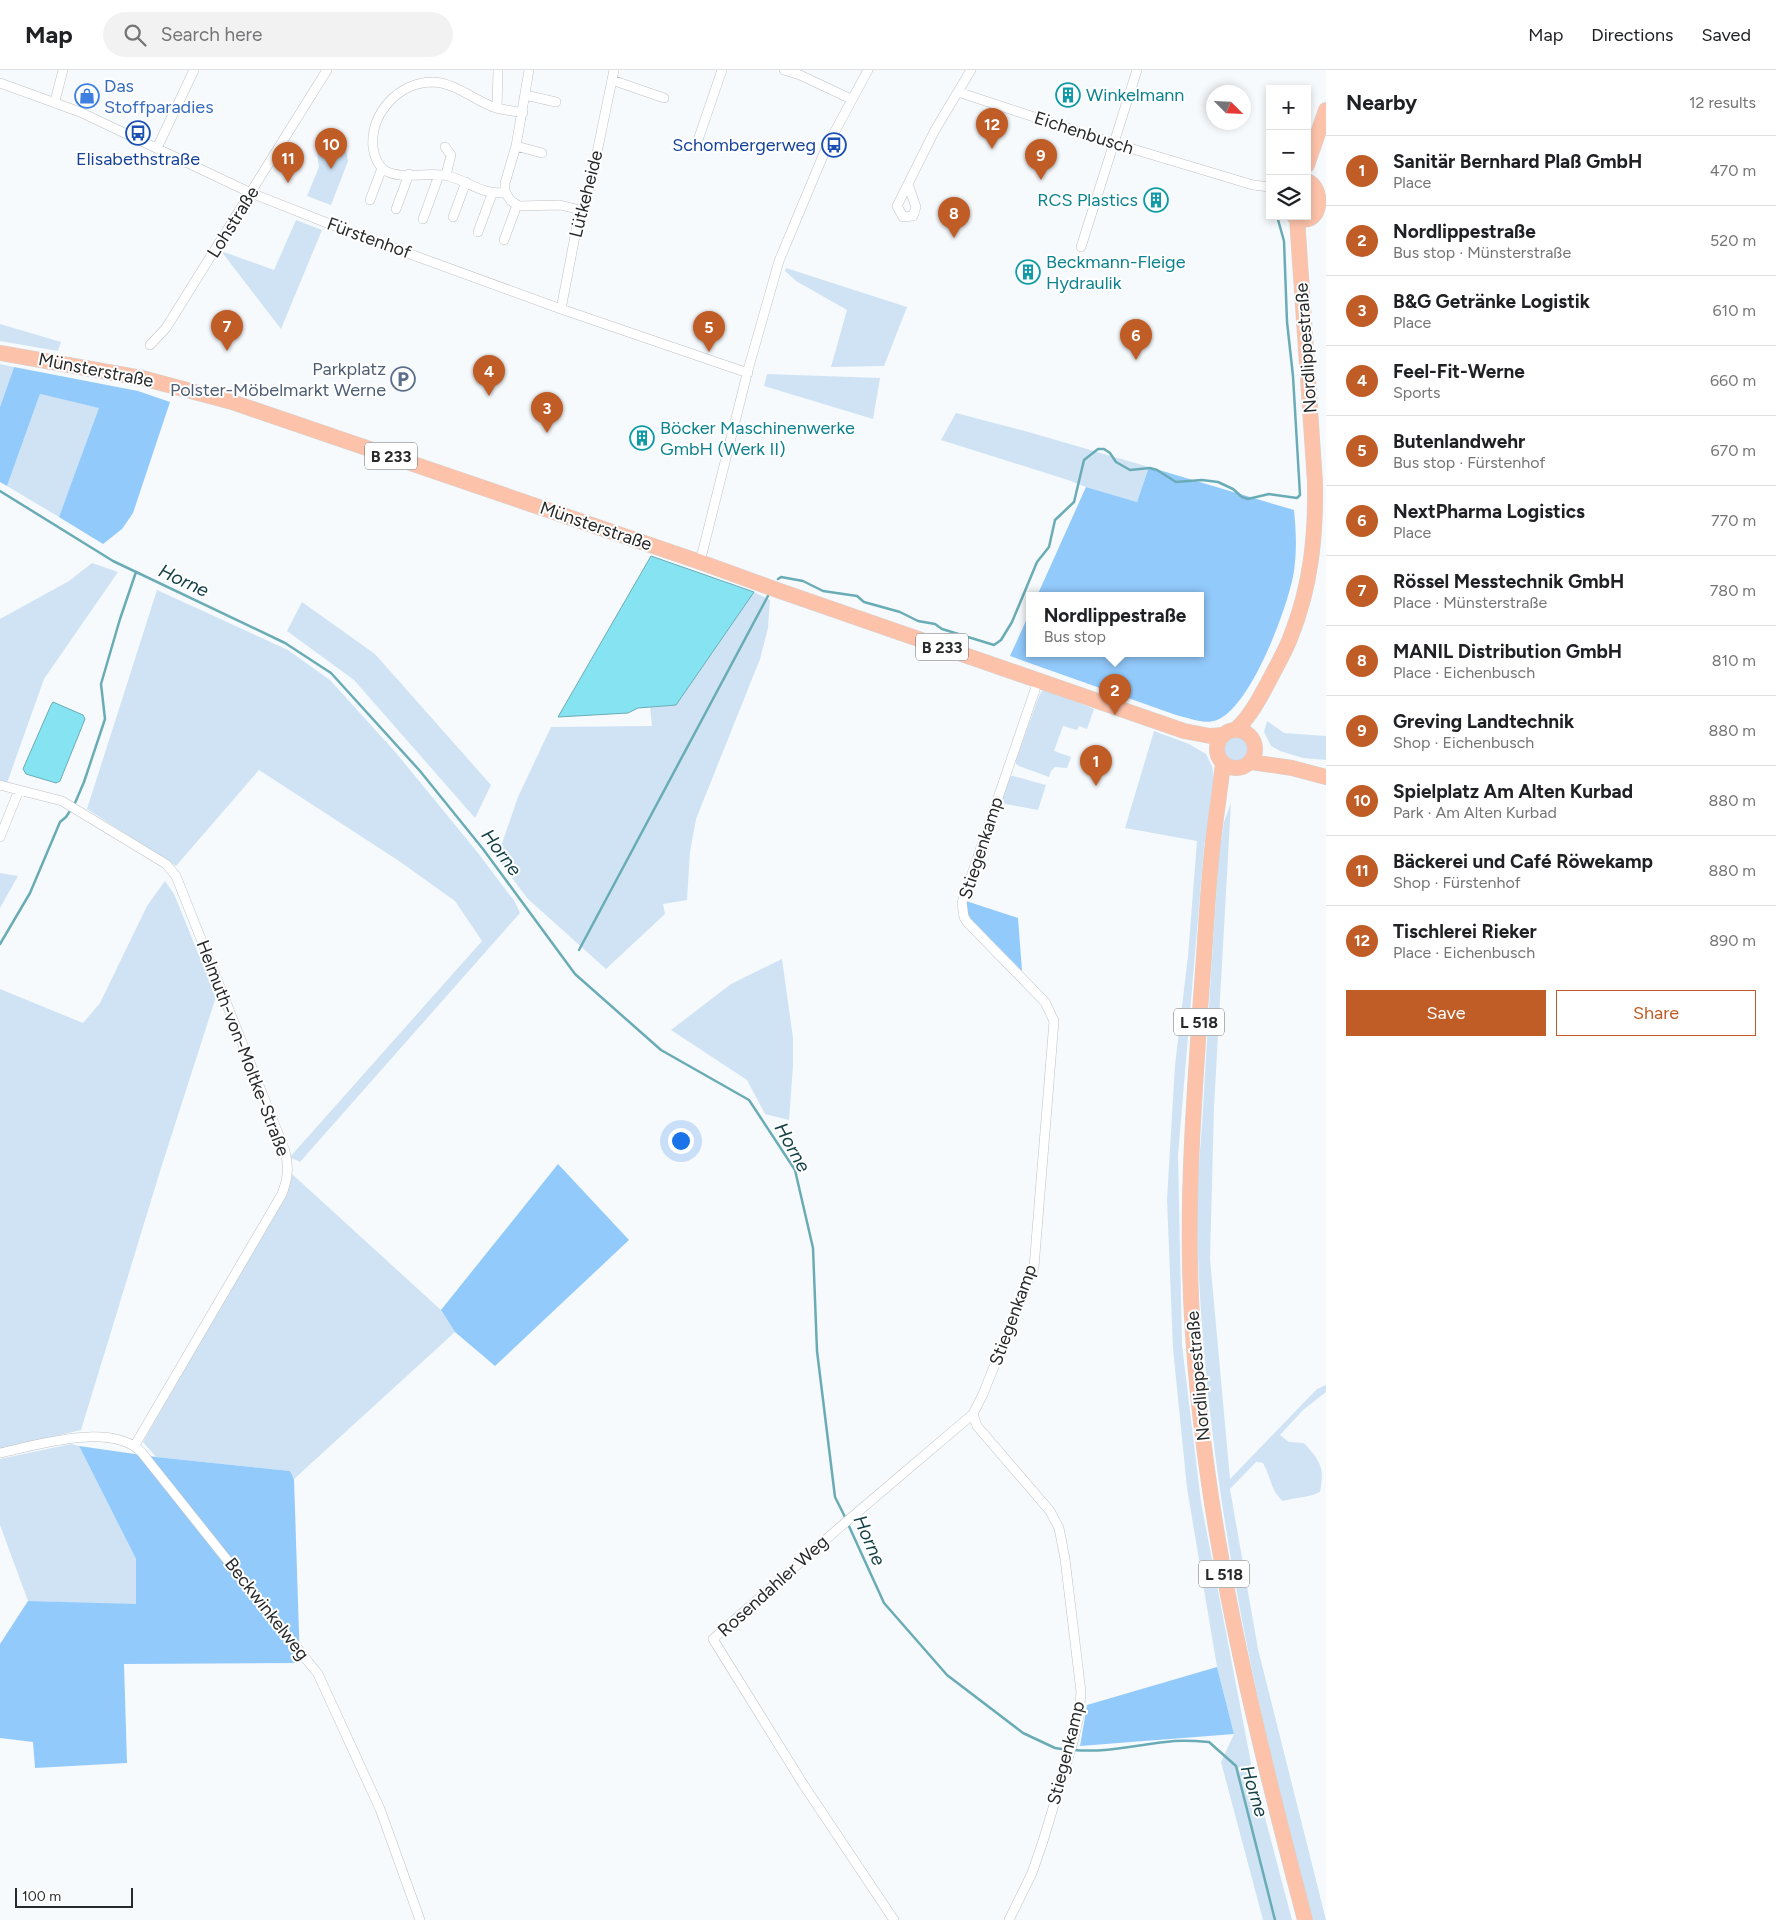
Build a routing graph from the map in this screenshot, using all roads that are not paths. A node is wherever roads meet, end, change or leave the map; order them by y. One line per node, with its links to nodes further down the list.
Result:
1 (63, 70): 18 (street)
2 (194, 70): 27 (street)
3 (327, 70): 41 (street, Lohstraße)
4 (498, 70): 20 (street)
5 (529, 70): 15 (street)
6 (614, 70): 12 (street, Lütkeheide)
7 (722, 70): 23 (street)
8 (784, 70): 17 (street)
9 (868, 70): 17 (street)
10 (971, 70): 14 (street)
11 (1137, 70): 24 (street)
12 (612, 80): 16 (street); 46 (street, Lütkeheide)
13 (0, 82): 18 (street, Fürstenhof)
14 (958, 92): 24 (street, Eichenbusch); 36 (street)
15 (526, 95): 19 (street); 22 (street)
16 (664, 98)
17 (851, 100): 57 (street)
18 (55, 102): 27 (street, Fürstenhof)
19 (556, 102)
20 (497, 108): 22 (street); 31 (street)
21 (1326, 110): 26 (main road, Nordlippestraße)
22 (522, 113): 25 (street)
23 (698, 140)
24 (1113, 143): 37 (street, Eichenbusch); 53 (street)
25 (516, 146): 29 (street); 39 (street)
26 (1315, 146): 30 (main road, Nordlippestraße); 35 (main road, Nordlippestraße)
27 (158, 148): 41 (street, Fürstenhof)
28 (445, 148): 33 (street)
29 (542, 153)
30 (1311, 156)
31 (382, 168): 32 (street); 43 (street)
32 (409, 174): 33 (street); 45 (street)
33 (442, 175): 34 (street); 49 (street)
34 (466, 182): 42 (street); 47 (street)
35 (1312, 183): 48 (main road, Nordlippestraße)
36 (908, 184)
37 (1253, 185): 38 (street, Eichenbusch); 40 (street, Eichenbusch)
38 (1266, 187)
39 (505, 192): 42 (street); 44 (street)
40 (1266, 192)
41 (251, 193): 54 (street, Fürstenhof); 55 (street, Lohstraße)
42 (492, 194): 51 (street)
43 (370, 200)
44 (516, 205): 46 (street); 52 (street)
45 (396, 209)
46 (580, 210): 54 (street, Lütkeheide)
47 (453, 217)
48 (1311, 217)
49 (423, 219)
50 (1300, 220): 60 (main road, Nordlippestraße)
51 (478, 232)
52 (504, 240)
53 (1081, 247)
54 (561, 308): 57 (street, Fürstenhof)
55 (150, 345)
56 (0, 353): 58 (main road, Münsterstraße / B 233)
57 (748, 372): 58 (street)
58 (700, 562): 59 (main road, Münsterstraße / B 233)
59 (1038, 681): 61 (main road, Münsterstraße / B 233); 72 (street, Stiegenkamp)
60 (1264, 691): 62 (main road, Nordlippestraße); 63 (main road, Nordlippestraße)
61 (1184, 730): 62 (main road, Münsterstraße / B 233); 64 (main road, Münsterstraße / B 233)
62 (1229, 733): 63 (main road); 64 (main road)
63 (1254, 742): 65 (main road); 66 (main road)
64 (1220, 757): 65 (main road); 70 (main road, Nordlippestraße / L 518)
65 (1244, 766): 66 (main road); 70 (main road, Nordlippestraße / L 518)
66 (1292, 768): 67 (main road)
67 (1326, 777)
68 (0, 785): 69 (street, Helmuth-von-Moltke-Straße)
69 (19, 790): 71 (street); 73 (street, Helmuth-von-Moltke-Straße)
70 (1216, 822): 78 (main road, Nordlippestraße / L 518)
71 (0, 837)
72 (973, 1414): 76 (street, Rosendahler Weg); 77 (street, Stiegenkamp)
73 (135, 1446): 74 (street); 75 (street, Beckwinkelweg)
74 (0, 1453)
75 (420, 1920)
76 (894, 1920)
77 (1009, 1920)
78 (1305, 1920)

